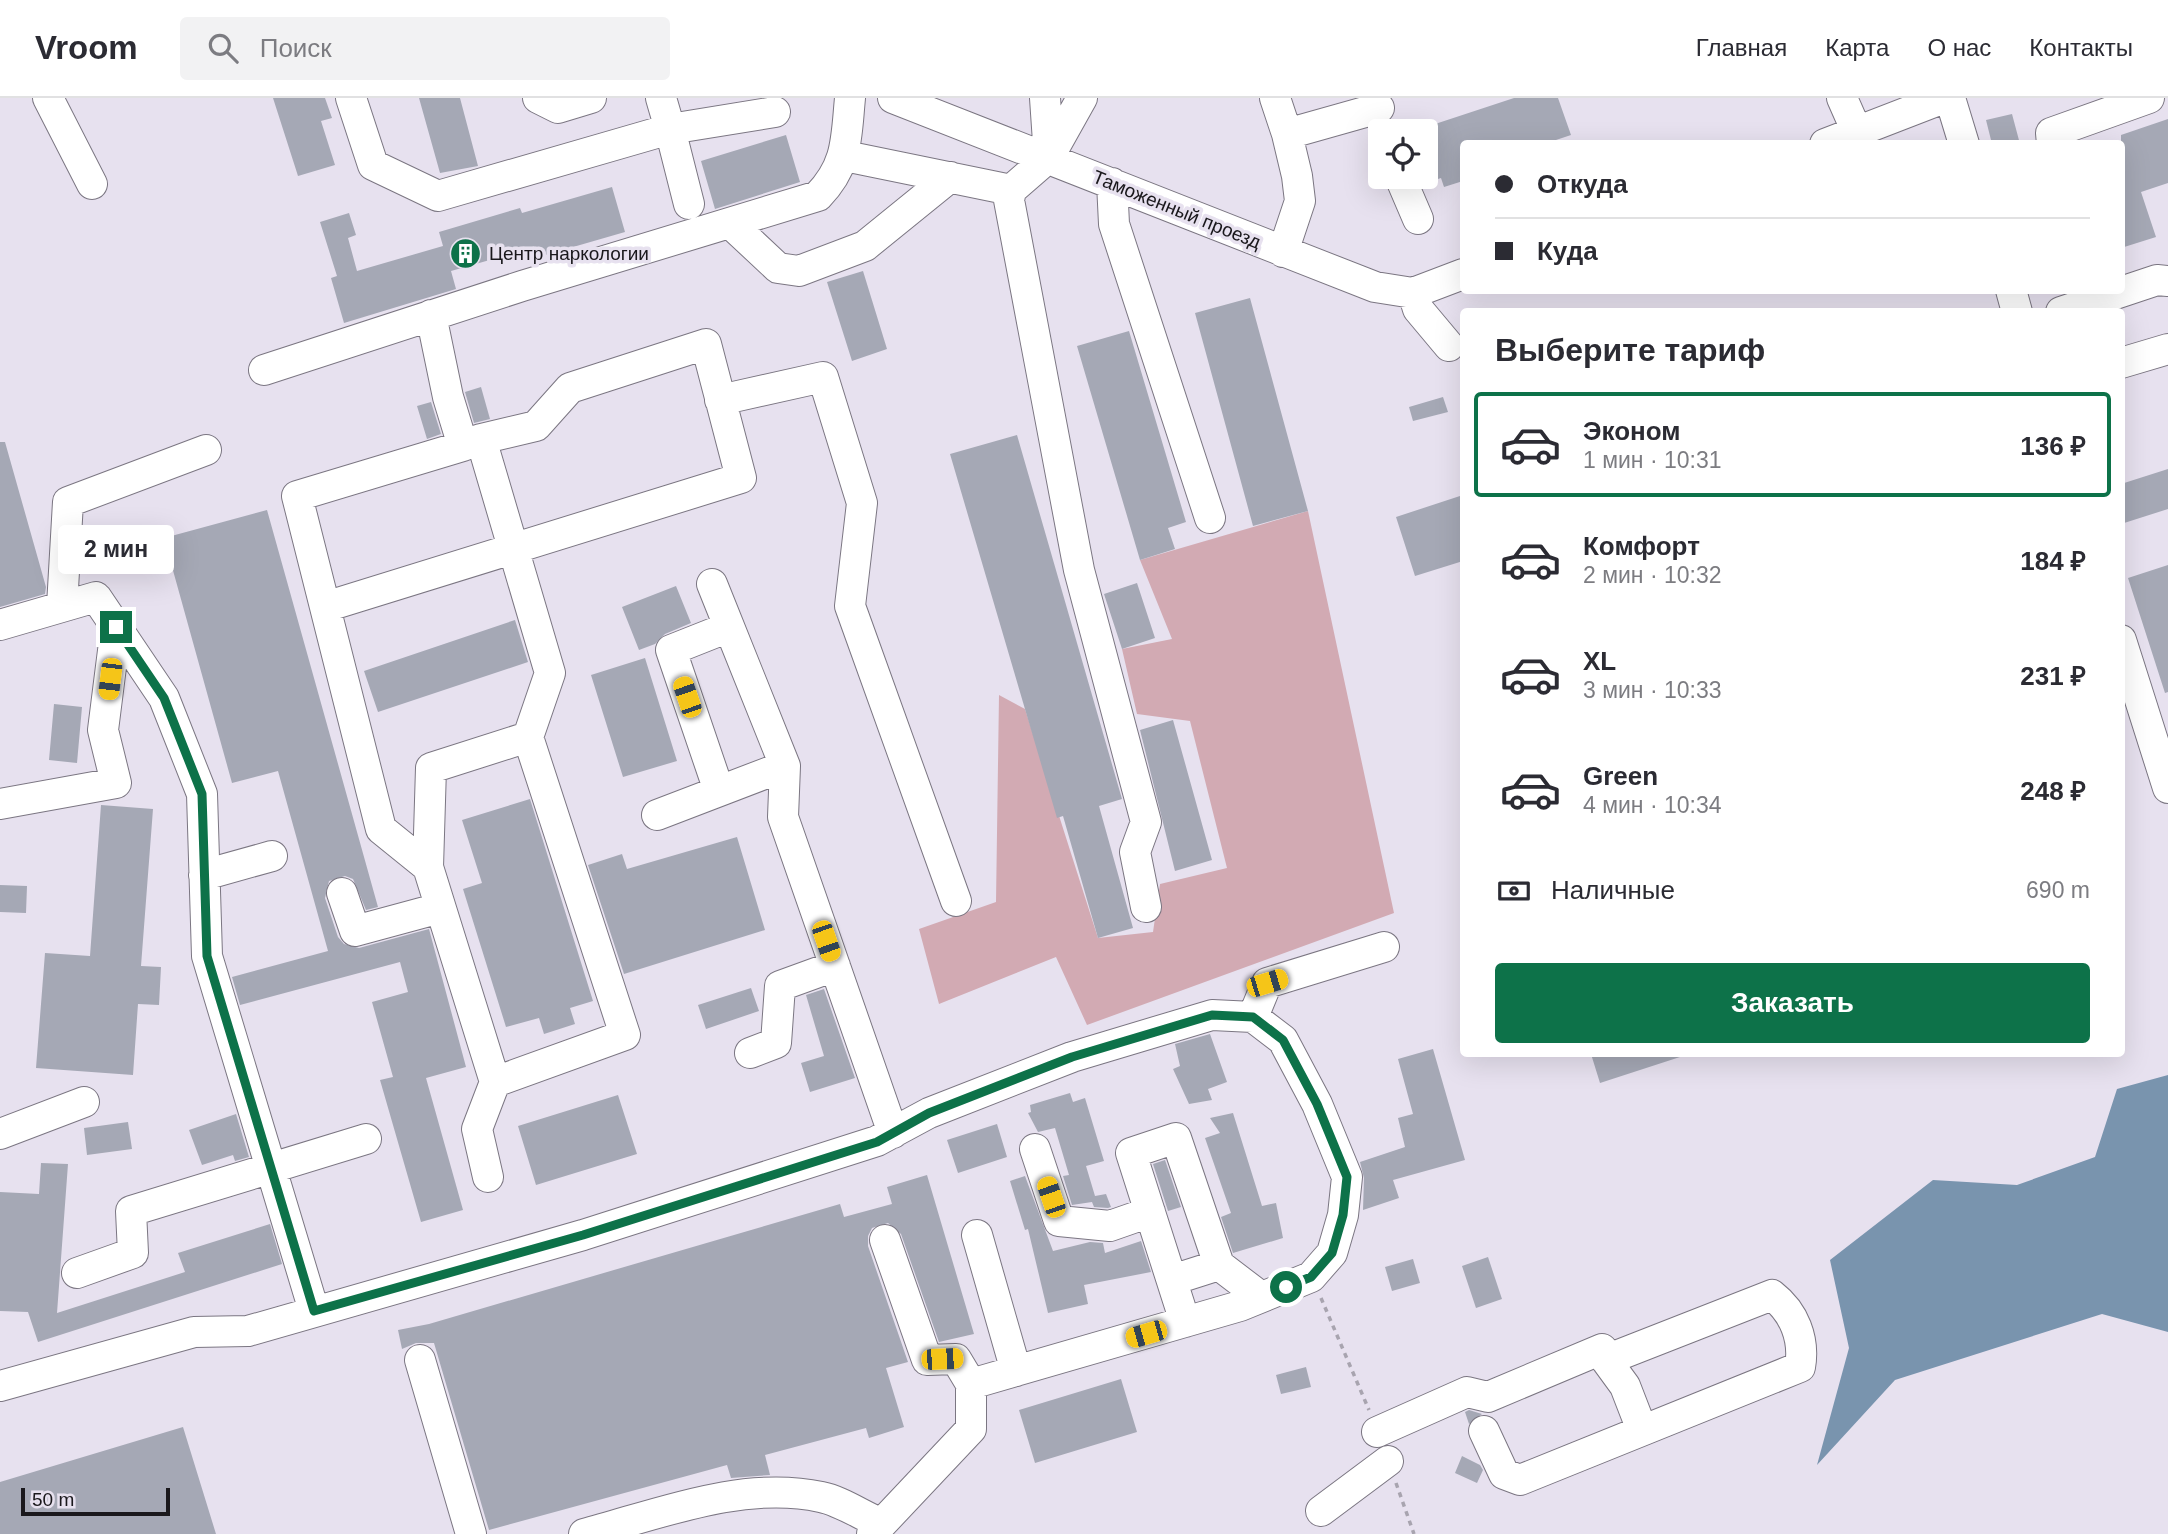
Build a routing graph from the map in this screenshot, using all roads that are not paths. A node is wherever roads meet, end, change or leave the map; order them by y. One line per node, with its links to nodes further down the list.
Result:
1 (48, 98): 27 (street)
2 (351, 98): 17 (street)
3 (538, 98): 4 (street)
4 (591, 98)
5 (661, 98): 17 (street)
6 (850, 98): 23 (street)
7 (893, 98): 24 (street, Таможенный проезд)
8 (1045, 98): 24 (street)
9 (1082, 98): 24 (street)
10 (1275, 98): 19 (street)
11 (1842, 98): 18 (street)
12 (1944, 98): 18 (street)
13 (1950, 98): 21 (street)
14 (2149, 98): 22 (street)
15 (1379, 107): 19 (street)
16 (775, 112): 17 (street)
17 (670, 129): 30 (street)
18 (1857, 132): 20 (street)
19 (1287, 134): 33 (street)
20 (1836, 140)
21 (1963, 140)
22 (2052, 140)
23 (845, 156): 25 (street); 32 (street)
24 (1049, 157): 26 (street, Таможенный проезд); 29 (street)
25 (950, 177): 29 (street); 32 (street)
26 (1112, 183): 33 (street, Таможенный проезд); 48 (street)
27 (93, 184)
28 (1405, 189): 31 (street)
29 (1012, 190): 68 (street)
30 (689, 204)
31 (1418, 219)
32 (730, 224): 40 (street)
33 (1283, 252): 37 (street, Таможенный проезд)
34 (1460, 276): 37 (street, Таможенный проезд)
35 (2168, 281): 36 (street)
36 (2125, 291)
37 (1413, 293): 41 (street)
38 (2115, 294): 39 (street)
39 (2073, 308)
40 (431, 315): 44 (street); 46 (street)
41 (1449, 346)
42 (2168, 349): 43 (street)
43 (2125, 362)
44 (264, 370)
45 (720, 400): 46 (street); 49 (street); 67 (street)
46 (472, 442): 49 (street); 52 (street)
47 (206, 450): 51 (street)
48 (1210, 518)
49 (513, 547): 52 (street); 57 (street)
50 (712, 584): 55 (street)
51 (62, 606): 53 (street); 54 (street)
52 (325, 607): 64 (street)
53 (0, 625)
54 (116, 627): 61 (street); 65 (street)
55 (729, 627): 58 (street); 60 (street)
56 (2125, 653): 59 (street)
57 (528, 737): 64 (street); 74 (street)
58 (785, 766): 60 (street); 71 (street)
59 (2168, 788)
60 (719, 791): 62 (street)
61 (0, 804)
62 (657, 815)
63 (272, 856): 65 (street)
64 (428, 867): 69 (street)
65 (204, 874): 80 (street)
66 (342, 893): 69 (street)
67 (956, 901)
68 (1146, 907)
69 (440, 908): 74 (street)
70 (1384, 947): 72 (street)
71 (835, 965): 73 (street); 76 (street)
72 (1253, 1017): 76 (street); 88 (street)
73 (750, 1053)
74 (495, 1082): 81 (street)
75 (84, 1102): 77 (street)
76 (893, 1133): 89 (street)
77 (0, 1134)
78 (366, 1139): 80 (street)
79 (1035, 1149): 82 (street)
80 (271, 1167): 86 (street); 89 (street)
81 (488, 1177)
82 (1150, 1212): 85 (street); 87 (street)
83 (977, 1235): 93 (street)
84 (885, 1240): 94 (street)
85 (1219, 1265): 87 (street); 88 (street)
86 (77, 1273)
87 (1172, 1280): 90 (street)
88 (1261, 1297): 90 (street)
89 (314, 1311): 95 (street)
90 (1185, 1322): 93 (street)
91 (419, 1360): 102 (street)
92 (1606, 1360): 96 (street); 96 (street); 98 (street)
93 (1016, 1371): 94 (street)
94 (971, 1384): 101 (street)
95 (0, 1386)
96 (1642, 1430): 97 (street)
97 (1484, 1431)
98 (1377, 1432)
99 (1388, 1461): 100 (street)
100 (1321, 1511)
101 (876, 1529): 103 (street)
102 (471, 1534)
103 (584, 1534)

